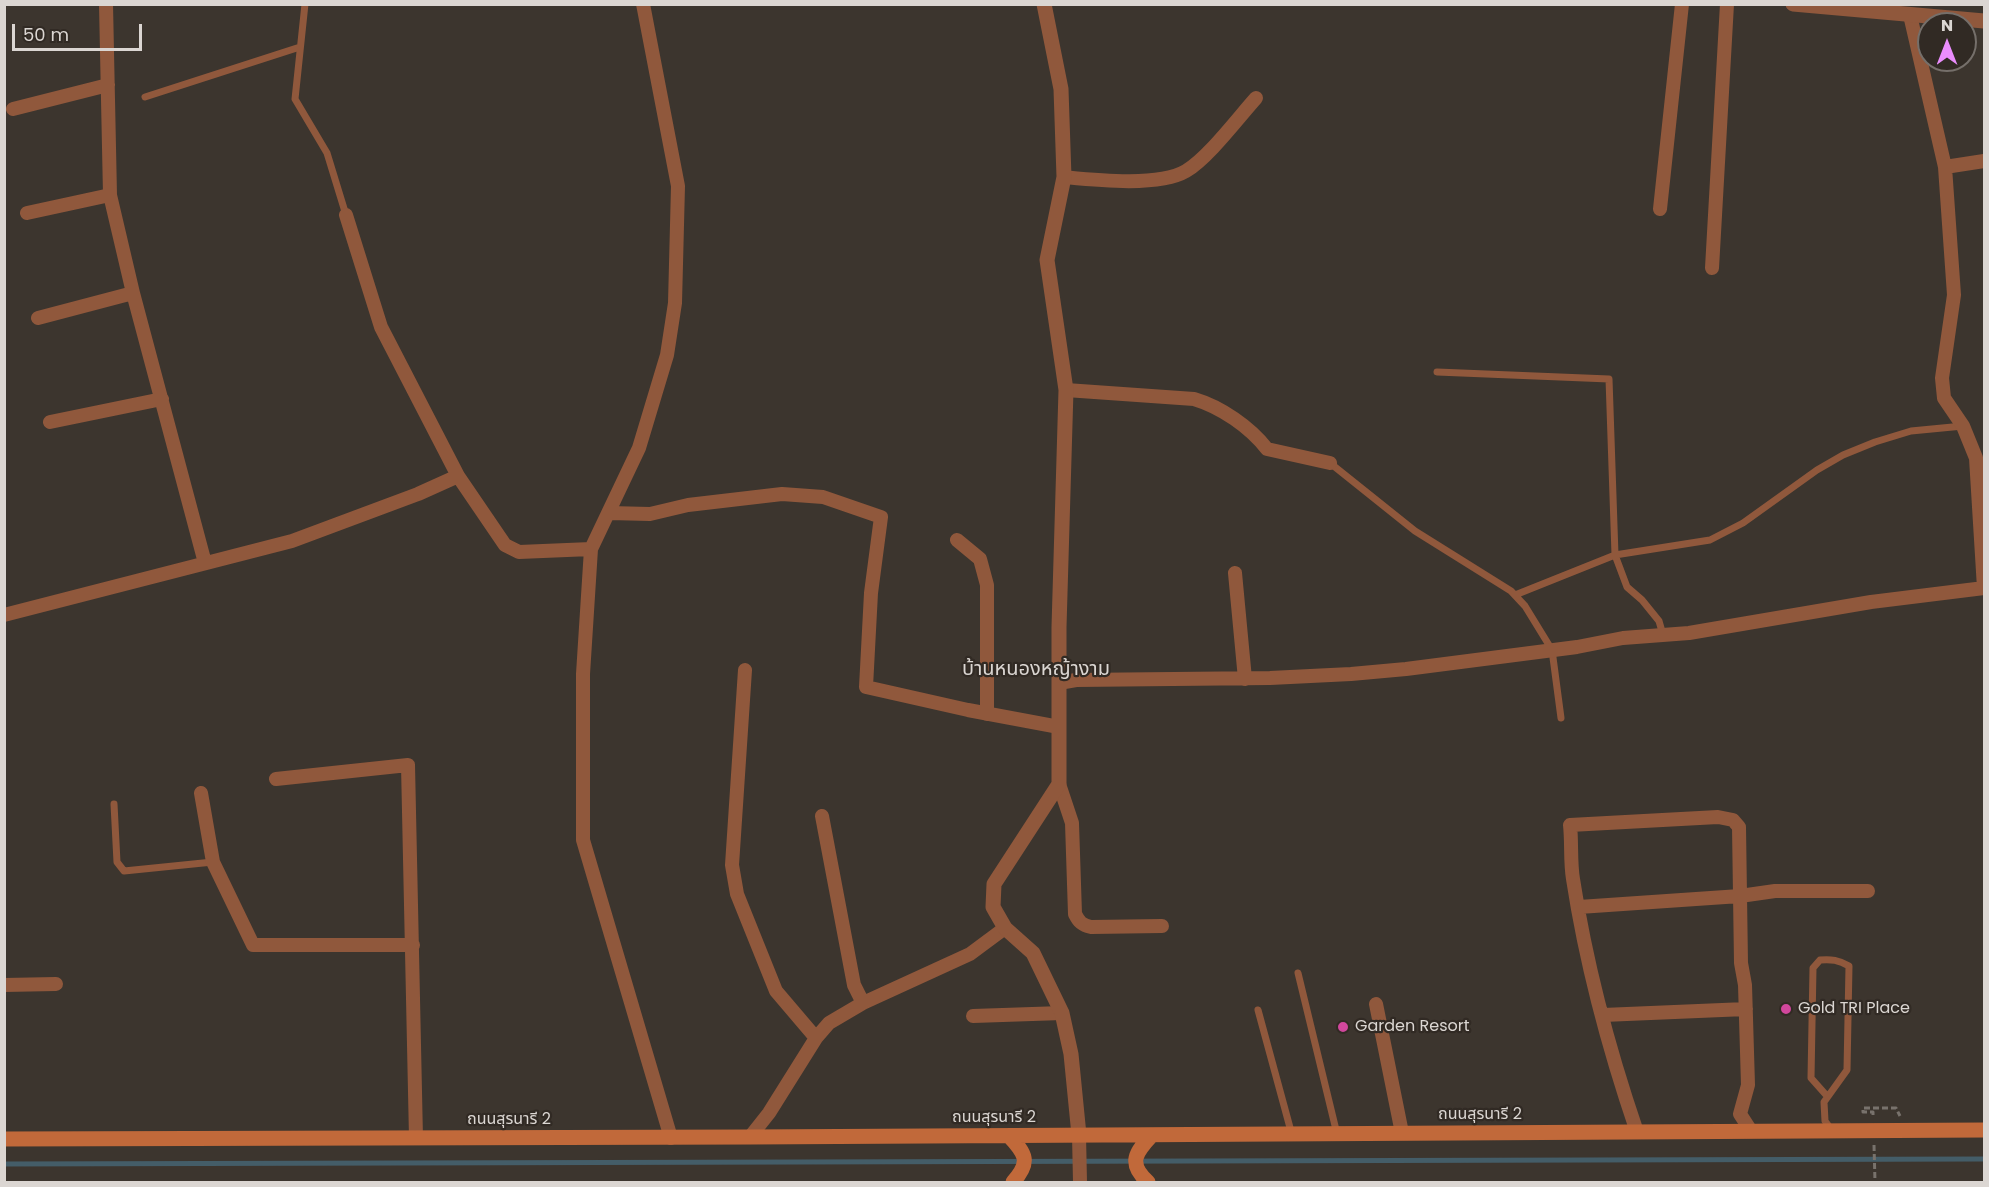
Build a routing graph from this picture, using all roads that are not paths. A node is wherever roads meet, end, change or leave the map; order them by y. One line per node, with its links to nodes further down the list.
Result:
1 (106, 4): 12 (street)
2 (304, 4): 11 (lane)
3 (643, 4): 33 (street)
4 (1044, 4): 18 (street)
5 (1682, 4): 20 (street)
6 (1726, 4): 23 (street)
7 (1793, 4): 8 (street)
8 (1891, 9): 9 (street)
9 (1910, 15): 10 (street); 17 (street)
10 (1984, 21)
11 (300, 47): 13 (lane); 22 (lane)
12 (108, 85): 15 (street); 19 (street)
13 (145, 97)
14 (1256, 98): 18 (street)
15 (13, 109)
16 (1984, 161): 17 (street)
17 (1945, 167): 30 (street)
18 (1064, 177): 27 (street)
19 (110, 195): 21 (street); 24 (street)
20 (1660, 209)
21 (27, 213)
22 (346, 215): 32 (street)
23 (1712, 268)
24 (134, 293): 25 (street); 28 (street)
25 (39, 318)
26 (1437, 372): 36 (lane)
27 (1066, 390): 31 (street); 46 (street)
28 (162, 399): 29 (street); 37 (street)
29 (50, 422)
30 (1963, 426): 36 (lane); 39 (street)
31 (1330, 463): 40 (lane)
32 (458, 476): 35 (street); 37 (street)
33 (609, 513): 35 (street); 47 (street)
34 (957, 540): 47 (street)
35 (591, 549): 85 (street)
36 (1615, 555): 40 (lane); 42 (lane)
37 (205, 563): 41 (street)
38 (1234, 573): 45 (street)
39 (1984, 588): 42 (street)
40 (1515, 595): 43 (lane)
41 (4, 615)
42 (1663, 635): 43 (street)
43 (1552, 650): 45 (street); 48 (lane)
44 (745, 670): 72 (street)
45 (1245, 679): 46 (street)
46 (1059, 683): 49 (street)
47 (987, 714): 49 (street)
48 (1561, 718)
49 (1059, 727): 51 (street)
50 (276, 779): 61 (street)
51 (1059, 784): 59 (street); 60 (street)
52 (201, 793): 55 (street)
53 (114, 804): 55 (lane)
54 (822, 816): 65 (street)
55 (213, 862): 61 (street)
56 (1868, 891): 57 (street)
57 (1740, 896): 58 (street); 58 (street); 67 (street)
58 (1579, 907): 70 (street)
59 (1162, 926)
60 (1005, 928): 65 (street); 69 (street)
61 (412, 945): 84 (street)
62 (1298, 973): 79 (lane)
63 (56, 984): 64 (street)
64 (4, 985)
65 (863, 1003): 72 (street)
66 (1376, 1004): 78 (street)
67 (1746, 1009): 70 (street); 75 (street)
68 (1258, 1010): 81 (lane)
69 (1062, 1013): 71 (street); 87 (street)
70 (1603, 1015): 77 (street)
71 (974, 1016)
72 (816, 1038): 83 (street)
73 (1827, 1096): 73 (lane); 76 (lane)
74 (1984, 1130): 76 (main road, ถนนสุรนารี 2)
75 (1751, 1131): 76 (main road, ถนนสุรนารี 2); 77 (main road, ถนนสุรนารี 2)
76 (1833, 1131)
77 (1637, 1132): 78 (main road, ถนนสุรนารี 2)
78 (1402, 1133): 79 (main road, ถนนสุรนารี 2)
79 (1337, 1134): 81 (main road, ถนนสุรนารี 2)
80 (1152, 1135): 81 (main road, ถนนสุรนารี 2); 87 (main road, ถนนสุรนารี 2); 90 (main road)
81 (1292, 1135)
82 (1009, 1136): 83 (main road, ถนนสุรนารี 2); 87 (main road, ถนนสุรนารี 2); 89 (main road)
83 (750, 1137): 85 (main road, ถนนสุรนารี 2)
84 (416, 1138): 85 (main road, ถนนสุรนารี 2); 86 (main road, ถนนสุรนารี 2)
85 (671, 1138)
86 (4, 1139)
87 (1079, 1141): 88 (street)
88 (1080, 1178)
89 (1016, 1179)
90 (1144, 1179)

